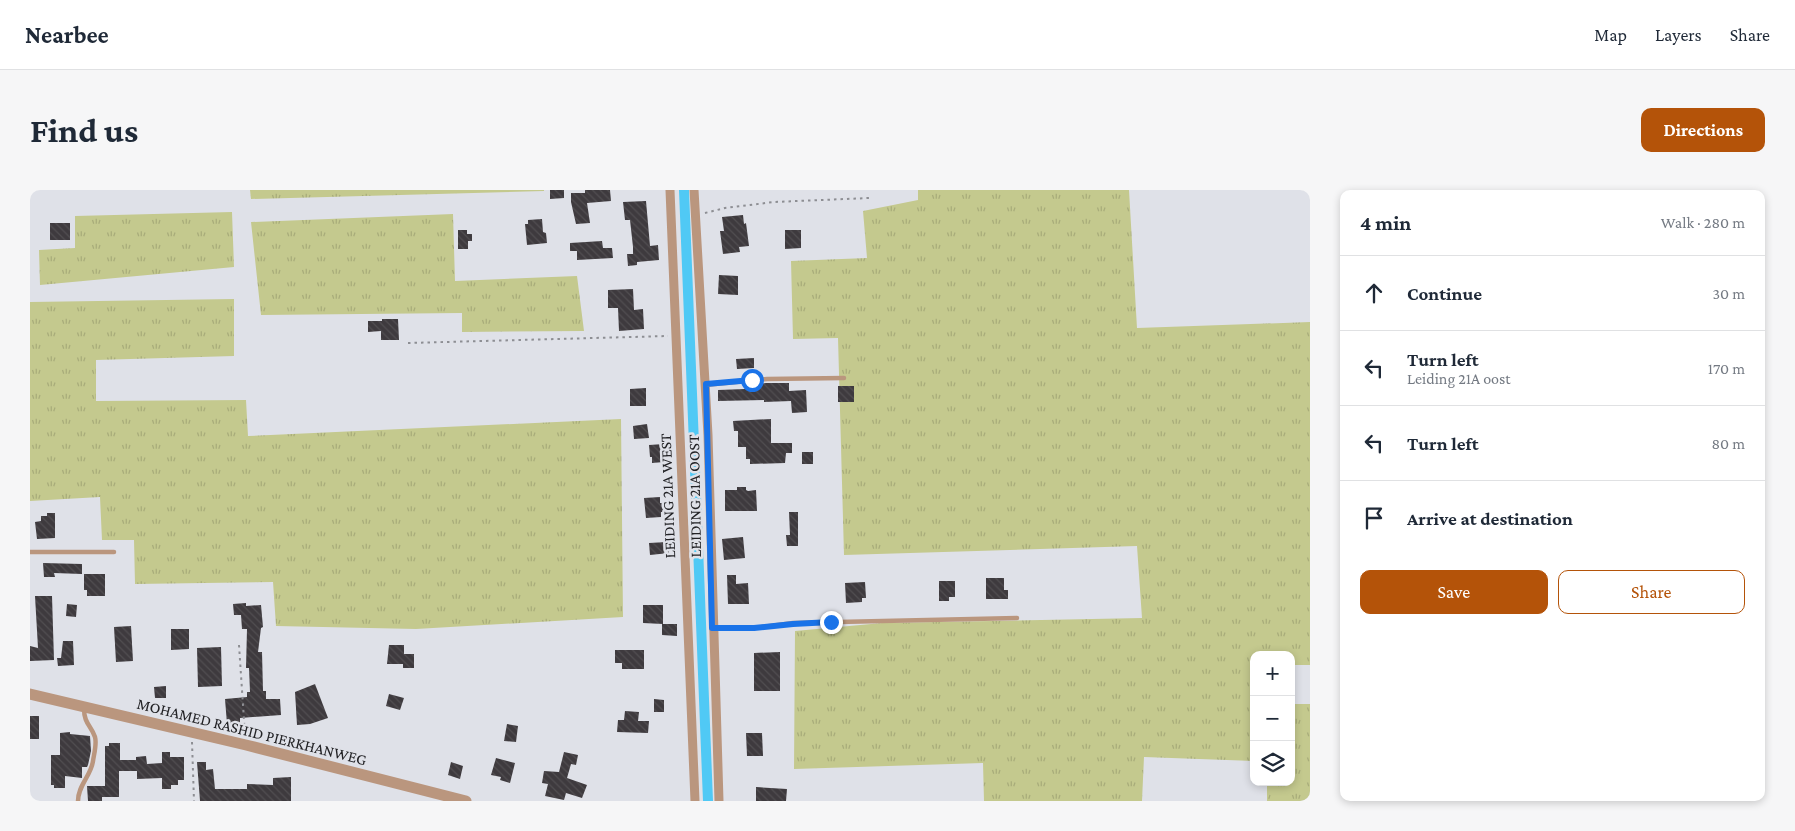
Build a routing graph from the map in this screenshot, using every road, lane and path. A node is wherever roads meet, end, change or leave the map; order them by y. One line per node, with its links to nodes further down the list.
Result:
1 (670, 190): 5 (street, LEIDING 21A WEST)
2 (694, 190): 4 (street, LEIDING 21A OOST)
3 (870, 198): 4 (path)
4 (695, 216): 8 (street, LEIDING 21A OOST)
5 (676, 336): 6 (path); 21 (street, LEIDING 21A WEST)
6 (408, 343)
7 (844, 378): 8 (lane)
8 (706, 384): 12 (street, LEIDING 21A OOST)
9 (30, 552): 10 (lane)
10 (114, 552)
11 (1017, 618): 12 (lane)
12 (712, 628): 22 (street, LEIDING 21A OOST)
13 (239, 645): 17 (path)
14 (30, 694): 15 (street, MOHAMED RASHID PIERKHANWEG)
15 (84, 707): 16 (street, MOHAMED RASHID PIERKHANWEG); 18 (lane)
16 (193, 733): 17 (street, MOHAMED RASHID PIERKHANWEG); 19 (path)
17 (246, 745): 20 (street, MOHAMED RASHID PIERKHANWEG)
18 (78, 801)
19 (194, 801)
20 (466, 801)
21 (694, 801)
22 (719, 801)

